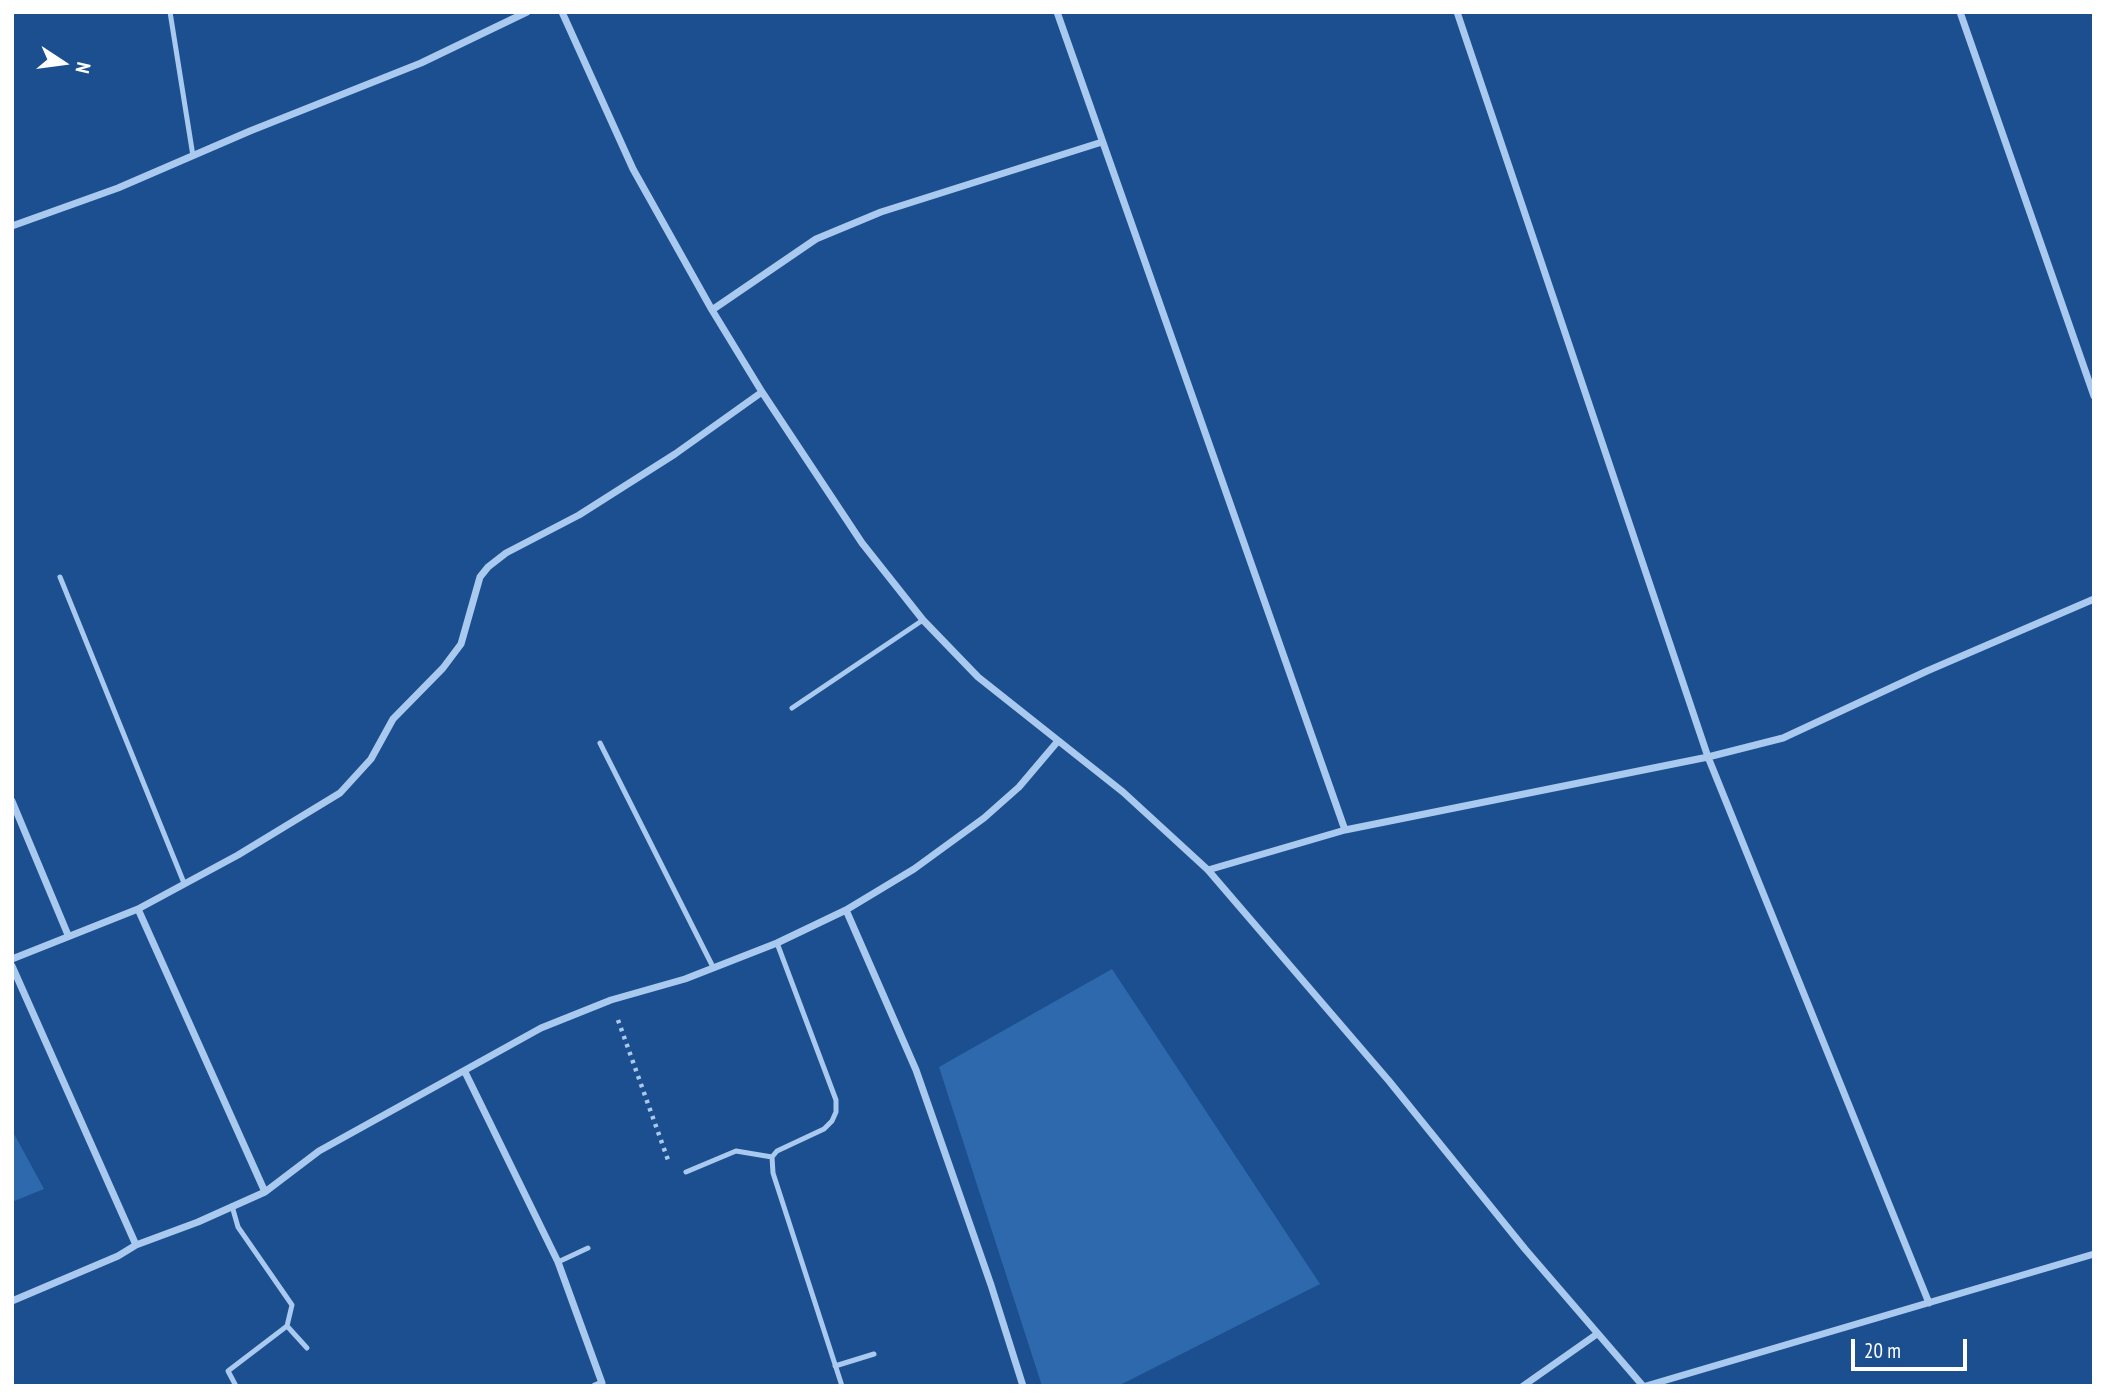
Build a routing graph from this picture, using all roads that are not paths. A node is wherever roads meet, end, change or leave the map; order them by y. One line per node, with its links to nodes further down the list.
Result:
1 (170, 12): 8 (lane)
2 (527, 12): 8 (street)
3 (562, 12): 10 (street)
4 (1057, 12): 7 (street)
5 (1457, 12): 19 (street)
6 (1960, 12): 12 (street)
7 (1102, 142): 10 (street); 21 (street)
8 (192, 156): 9 (street)
9 (12, 226)
10 (712, 310): 11 (street)
11 (762, 392): 15 (street); 23 (street)
12 (2094, 397)
13 (60, 577): 23 (lane)
14 (2094, 599): 19 (street)
15 (923, 620): 16 (lane); 17 (street)
16 (792, 708)
17 (1058, 741): 22 (street); 25 (street)
18 (600, 743): 30 (lane)
19 (1708, 757): 21 (street); 41 (street)
20 (12, 801): 26 (street)
21 (1345, 830): 22 (street)
22 (1208, 870): 43 (street)
23 (184, 883): 24 (street)
24 (138, 909): 26 (street); 34 (street)
25 (846, 910): 27 (street); 50 (street)
26 (68, 935): 28 (street)
27 (777, 943): 30 (street); 32 (lane)
28 (12, 959)
29 (12, 966): 36 (street)
30 (713, 967): 31 (street)
31 (466, 1072): 34 (street); 39 (street)
32 (772, 1157): 33 (lane); 46 (lane)
33 (686, 1172)
34 (265, 1192): 35 (street)
35 (232, 1206): 36 (street); 42 (lane)
36 (136, 1245): 40 (street)
37 (588, 1248): 39 (lane)
38 (2094, 1254): 41 (street)
39 (558, 1262): 47 (street)
40 (12, 1301)
41 (1929, 1303): 52 (street)
42 (287, 1326): 44 (lane); 48 (lane)
43 (1597, 1334): 51 (street); 52 (street)
44 (307, 1348)
45 (874, 1354): 46 (lane)
46 (835, 1366): 49 (lane)
47 (600, 1385)
48 (236, 1386)
49 (842, 1386)
50 (1023, 1386)
51 (1523, 1386)
52 (1644, 1386)

